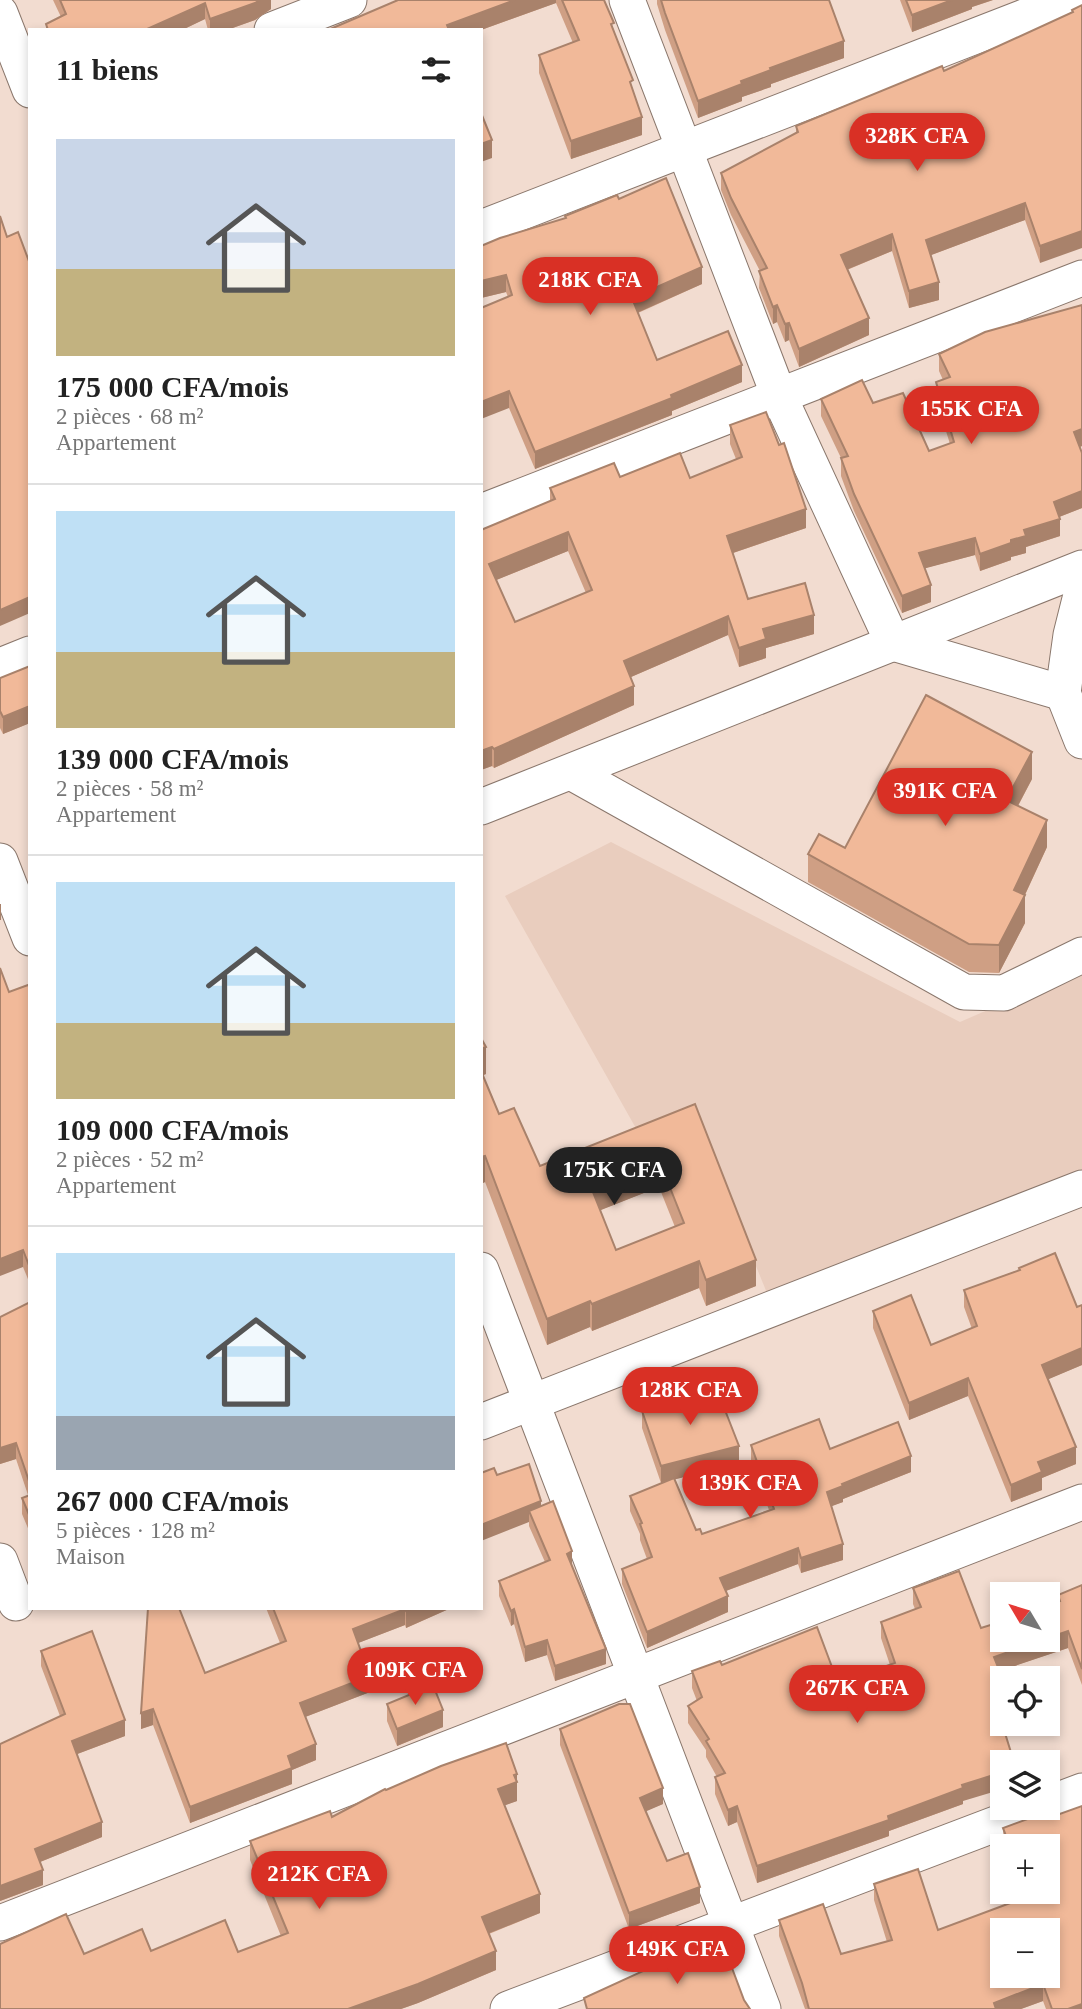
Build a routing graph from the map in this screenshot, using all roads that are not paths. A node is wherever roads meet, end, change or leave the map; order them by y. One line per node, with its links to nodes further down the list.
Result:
1 (349, 0): 5 (street)
2 (627, 0): 7 (street)
3 (1069, 0): 7 (street)
4 (0, 13): 6 (street)
5 (277, 28)
6 (28, 85)
7 (684, 149): 8 (street); 10 (street)
8 (483, 227)
9 (1082, 278): 10 (street)
10 (779, 396): 11 (street); 14 (street)
11 (483, 511)
12 (1082, 568): 14 (street)
13 (1082, 591): 17 (street)
14 (893, 643): 17 (street); 19 (street)
15 (28, 655): 16 (street)
16 (0, 666)
17 (1063, 693): 18 (street)
18 (1082, 741)
19 (570, 772): 20 (street); 23 (street)
20 (483, 806)
21 (0, 861): 22 (street)
22 (28, 933)
23 (1082, 955)
24 (1082, 1188): 26 (street)
25 (483, 1275): 26 (street)
26 (532, 1402): 27 (street); 31 (street)
27 (483, 1421)
28 (1082, 1502): 31 (street)
29 (0, 1561): 30 (street)
30 (15, 1603)
31 (636, 1675): 35 (street); 36 (street)
32 (1082, 1791): 33 (street)
33 (1060, 1799)
34 (1006, 1820): 36 (street)
35 (0, 1923)
36 (730, 1924): 37 (street); 38 (street)
37 (508, 2009)
38 (763, 2009)

